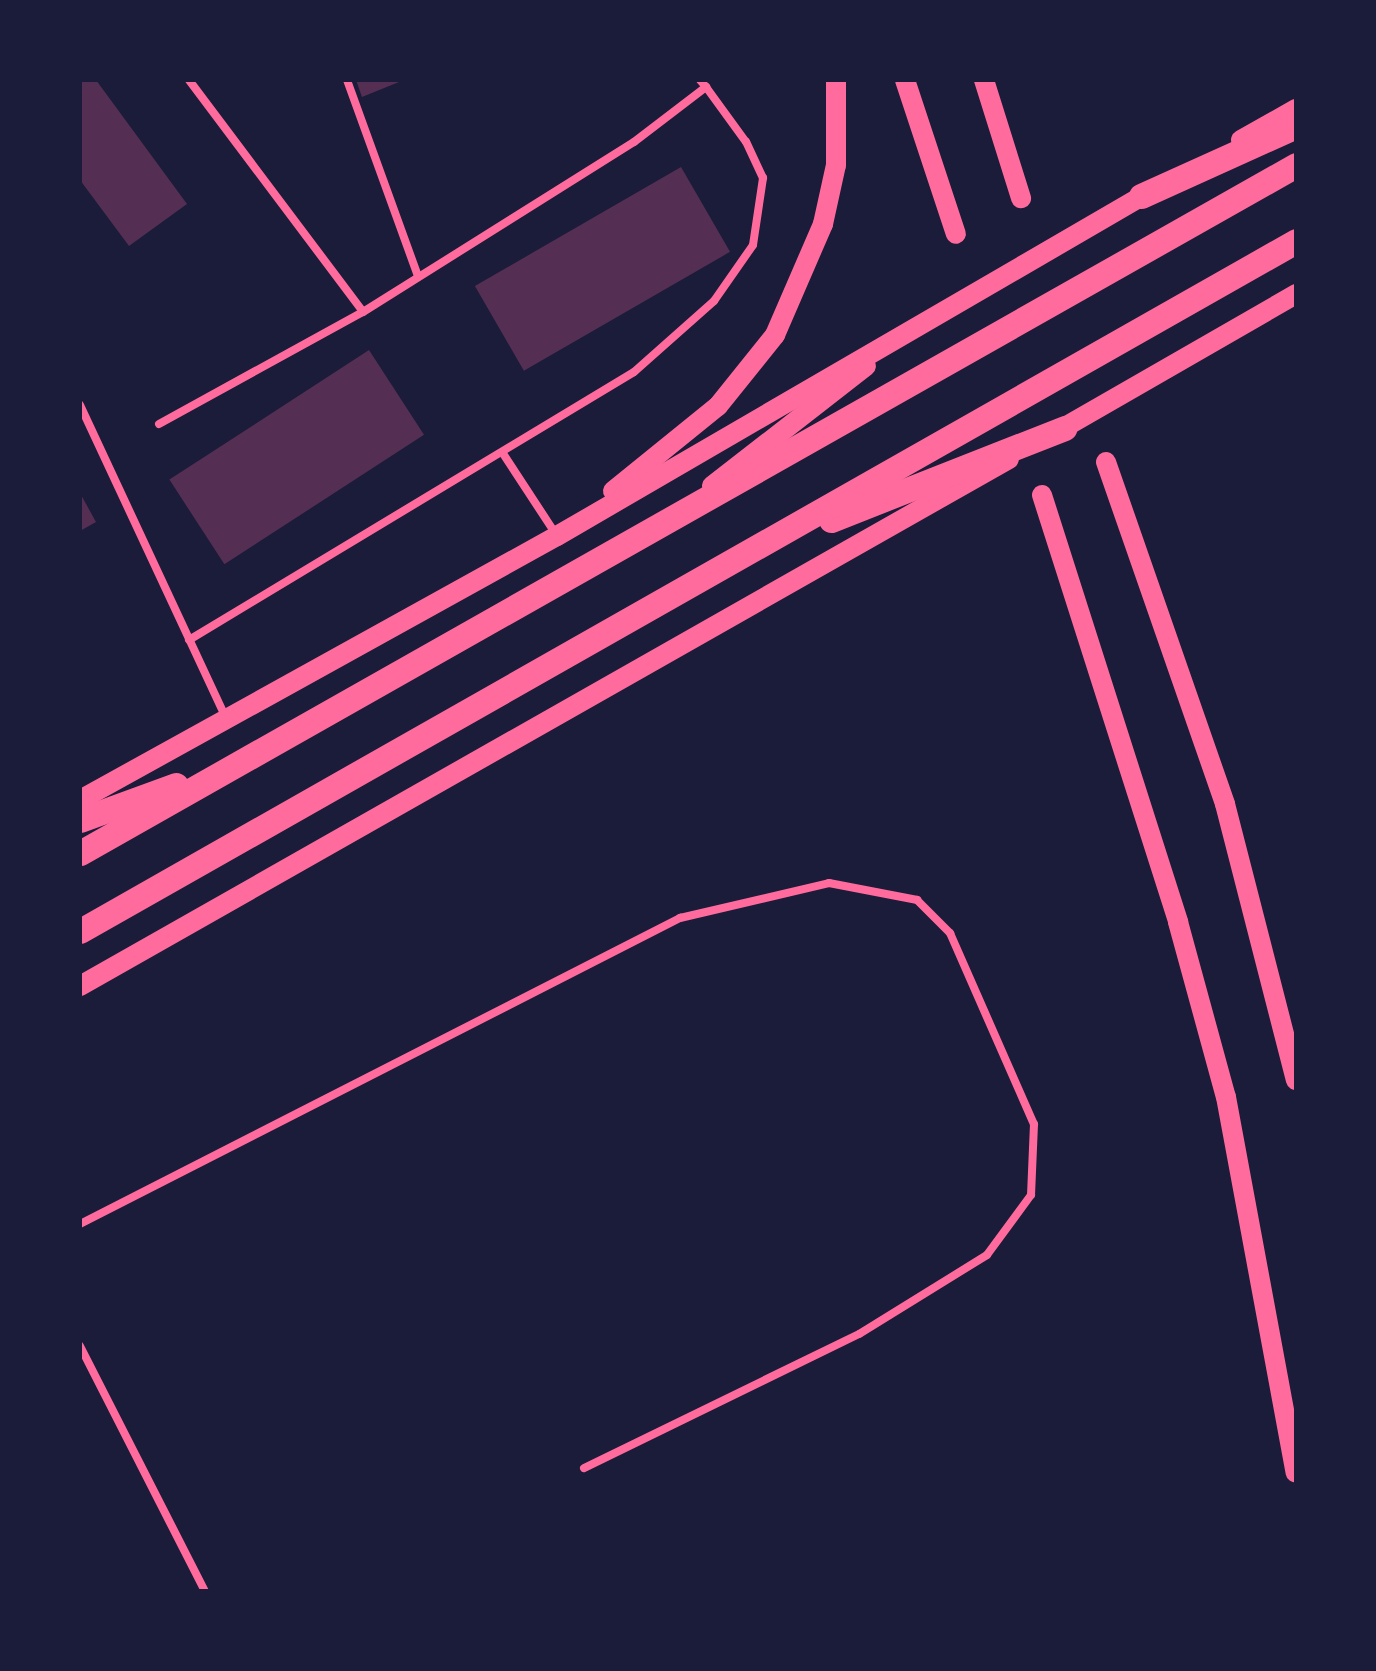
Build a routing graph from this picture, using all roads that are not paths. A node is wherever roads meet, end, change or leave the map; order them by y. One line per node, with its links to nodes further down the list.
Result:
1 (189, 80): 16 (lane)
2 (346, 80): 14 (lane)
3 (836, 80): 25 (main road)
4 (906, 80): 12 (main road)
5 (984, 80): 11 (main road)
6 (703, 84): 14 (lane); 21 (lane)
7 (1296, 109): 10 (main road)
8 (1296, 126): 10 (main road)
9 (1296, 165): 24 (main road)
10 (1141, 196): 17 (main road)
11 (1021, 198)
12 (956, 234)
13 (1296, 241): 26 (main road)
14 (418, 276): 16 (lane)
15 (1296, 294): 20 (main road)
16 (363, 312): 19 (lane)
17 (931, 315): 24 (main road); 25 (main road)
18 (80, 405): 27 (lane)
19 (158, 424)
20 (1064, 428): 26 (main road); 34 (main road)
21 (504, 455): 25 (lane); 27 (lane)
22 (1106, 462): 35 (main road)
23 (1042, 495): 39 (main road)
24 (664, 523): 29 (main road)
25 (557, 536): 28 (main road)
26 (743, 555): 33 (main road)
27 (189, 640): 28 (lane)
28 (225, 716): 30 (main road)
29 (247, 759): 31 (main road); 32 (main road)
30 (80, 800)
31 (80, 820)
32 (80, 853)
33 (80, 930)
34 (80, 986)
35 (1296, 1080)
36 (80, 1224): 38 (lane)
37 (80, 1346): 40 (lane)
38 (584, 1468)
39 (1296, 1473)
40 (205, 1591)

